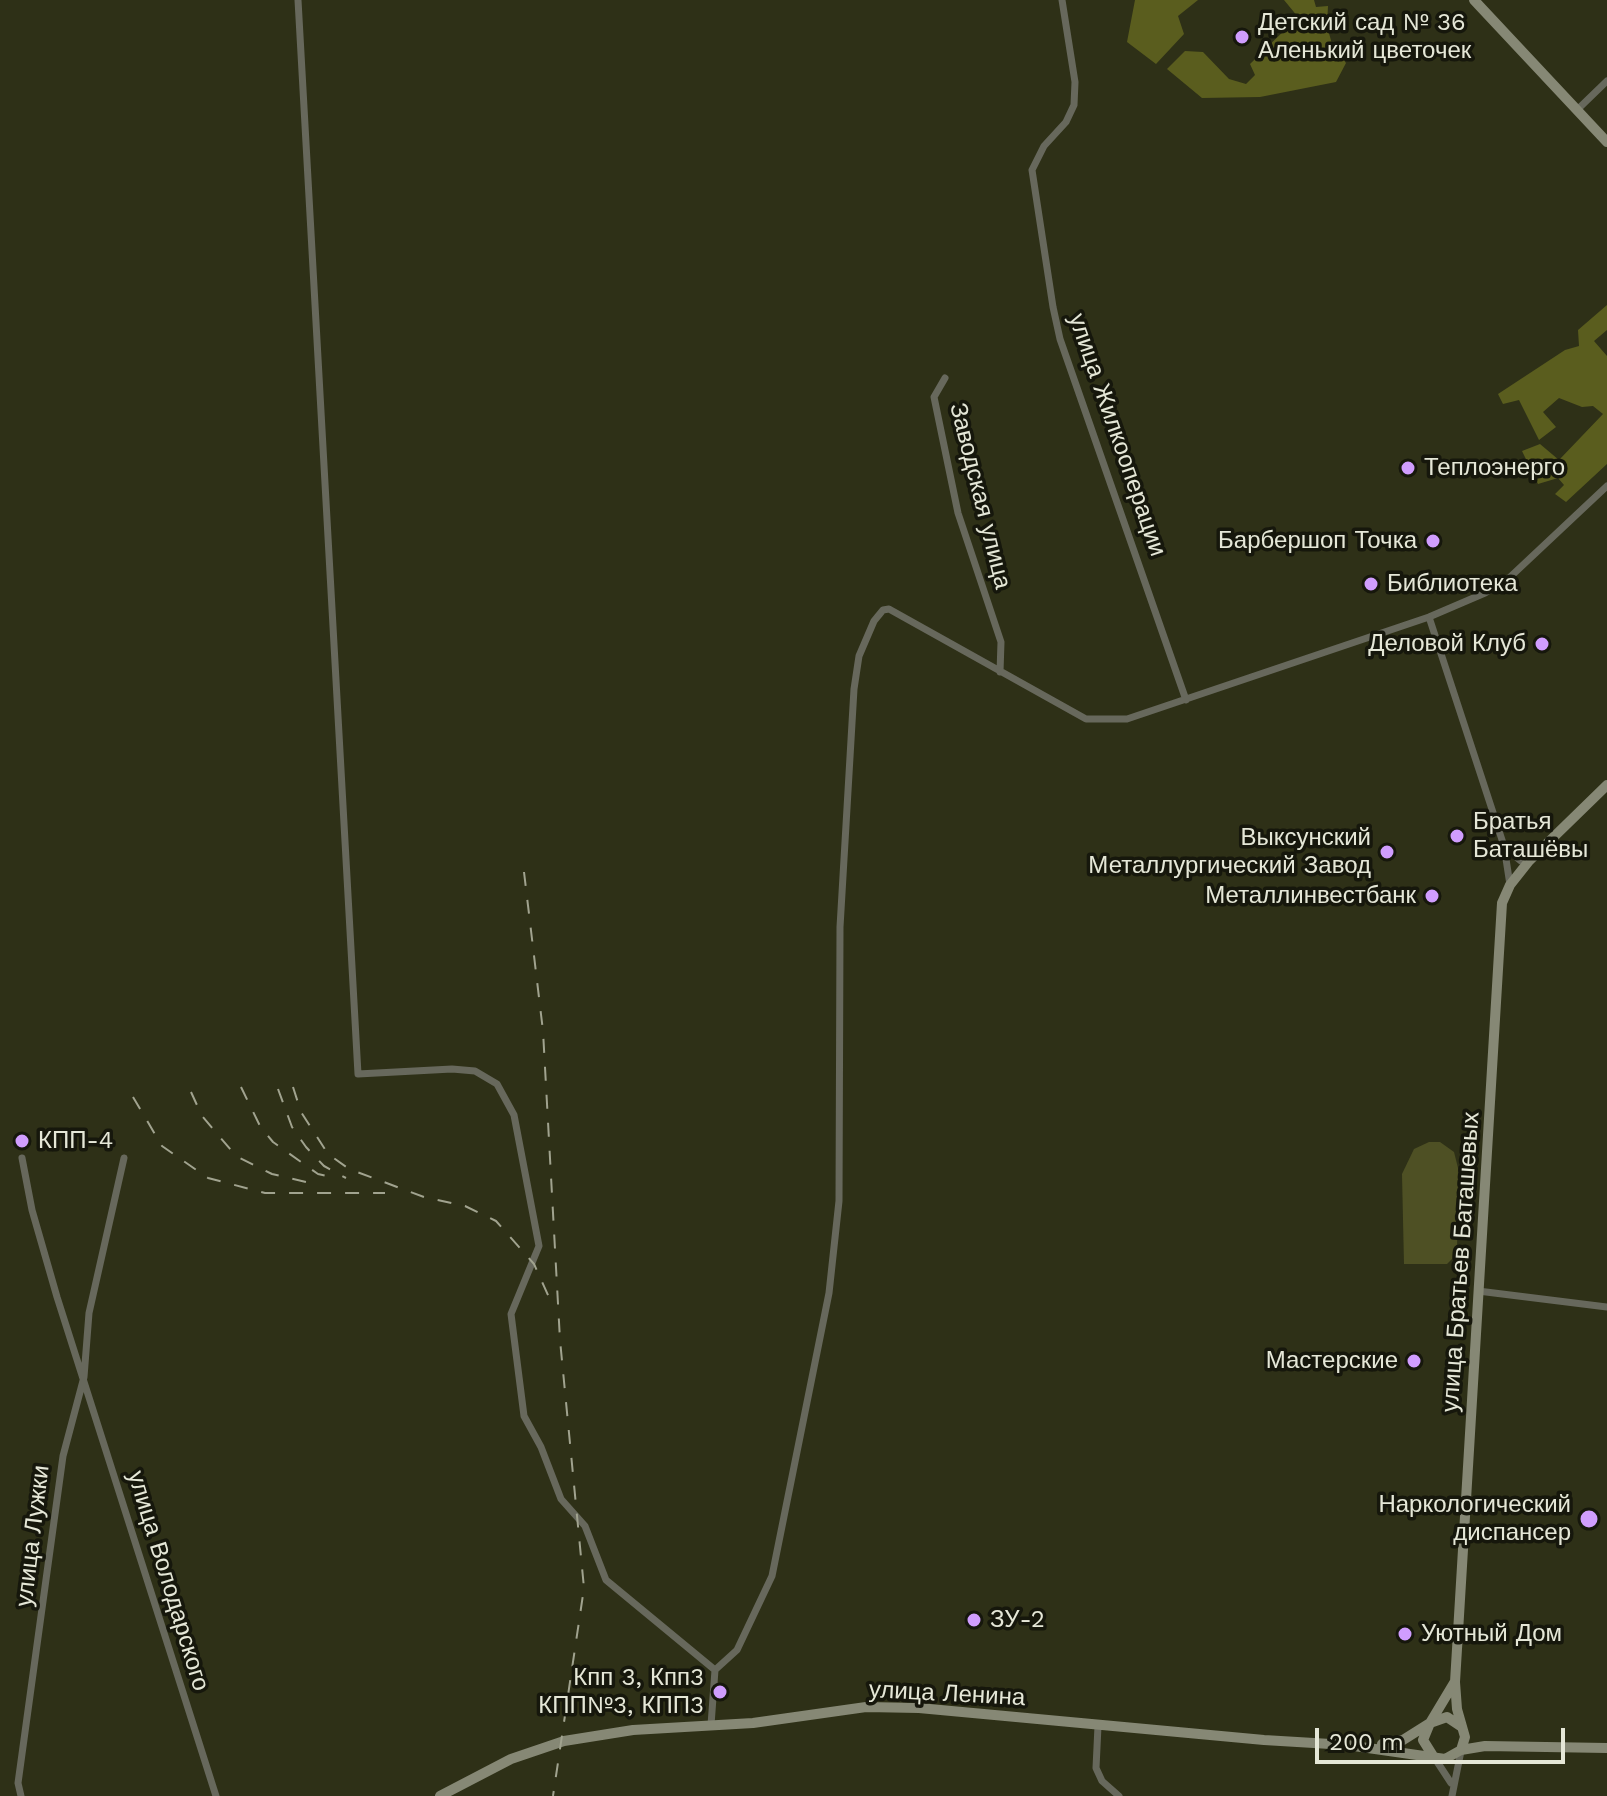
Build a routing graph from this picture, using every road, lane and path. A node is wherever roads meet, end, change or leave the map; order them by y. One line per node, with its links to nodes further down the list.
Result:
1 (298, 0): 21 (street)
2 (1062, 0): 11 (street, улица Жилкооперации)
3 (1474, 0): 5 (street)
4 (1607, 81): 5 (street)
5 (1577, 110): 6 (street)
6 (1607, 142)
7 (945, 378): 10 (street, Заводская улица)
8 (1607, 486): 9 (street)
9 (1429, 617): 11 (street); 13 (street, улица Братьев Баташевых)
10 (1000, 672): 11 (street); 21 (street)
11 (1186, 700)
12 (1607, 785): 14 (street)
13 (1504, 846): 14 (street); 15 (street, улица Братьев Баташевых)
14 (1529, 861): 15 (street)
15 (1510, 885): 18 (street, улица Братьев Баташевых)
16 (22, 1158): 20 (street, улица Володарского)
17 (124, 1158): 20 (street)
18 (1478, 1291): 19 (street); 22 (street, улица Братьев Баташевых)
19 (1607, 1307)
20 (84, 1377): 33 (street, улица Лужки); 34 (street, улица Володарского)
21 (715, 1670): 24 (street)
22 (1455, 1682): 23 (street, улица Братьев Баташевых); 26 (street, улица Братьев Баташевых)
23 (1430, 1723): 26 (street); 27 (street, улица Братьев Баташевых); 31 (street)
24 (711, 1725): 25 (street, улица Ленина); 35 (street, улица Ленина)
25 (1098, 1726): 27 (street, улица Ленина); 36 (street)
26 (1463, 1728): 28 (street); 30 (street)
27 (1352, 1745): 31 (street, улица Ленина)
28 (1485, 1746): 29 (street, улица Ленина); 30 (street, улица Ленина)
29 (1607, 1748)
30 (1461, 1750): 31 (street, улица Ленина); 32 (street)
31 (1433, 1756): 32 (street)
32 (1452, 1785): 37 (street)
33 (21, 1796)
34 (216, 1796)
35 (440, 1796)
36 (1119, 1796)
37 (1452, 1796)

